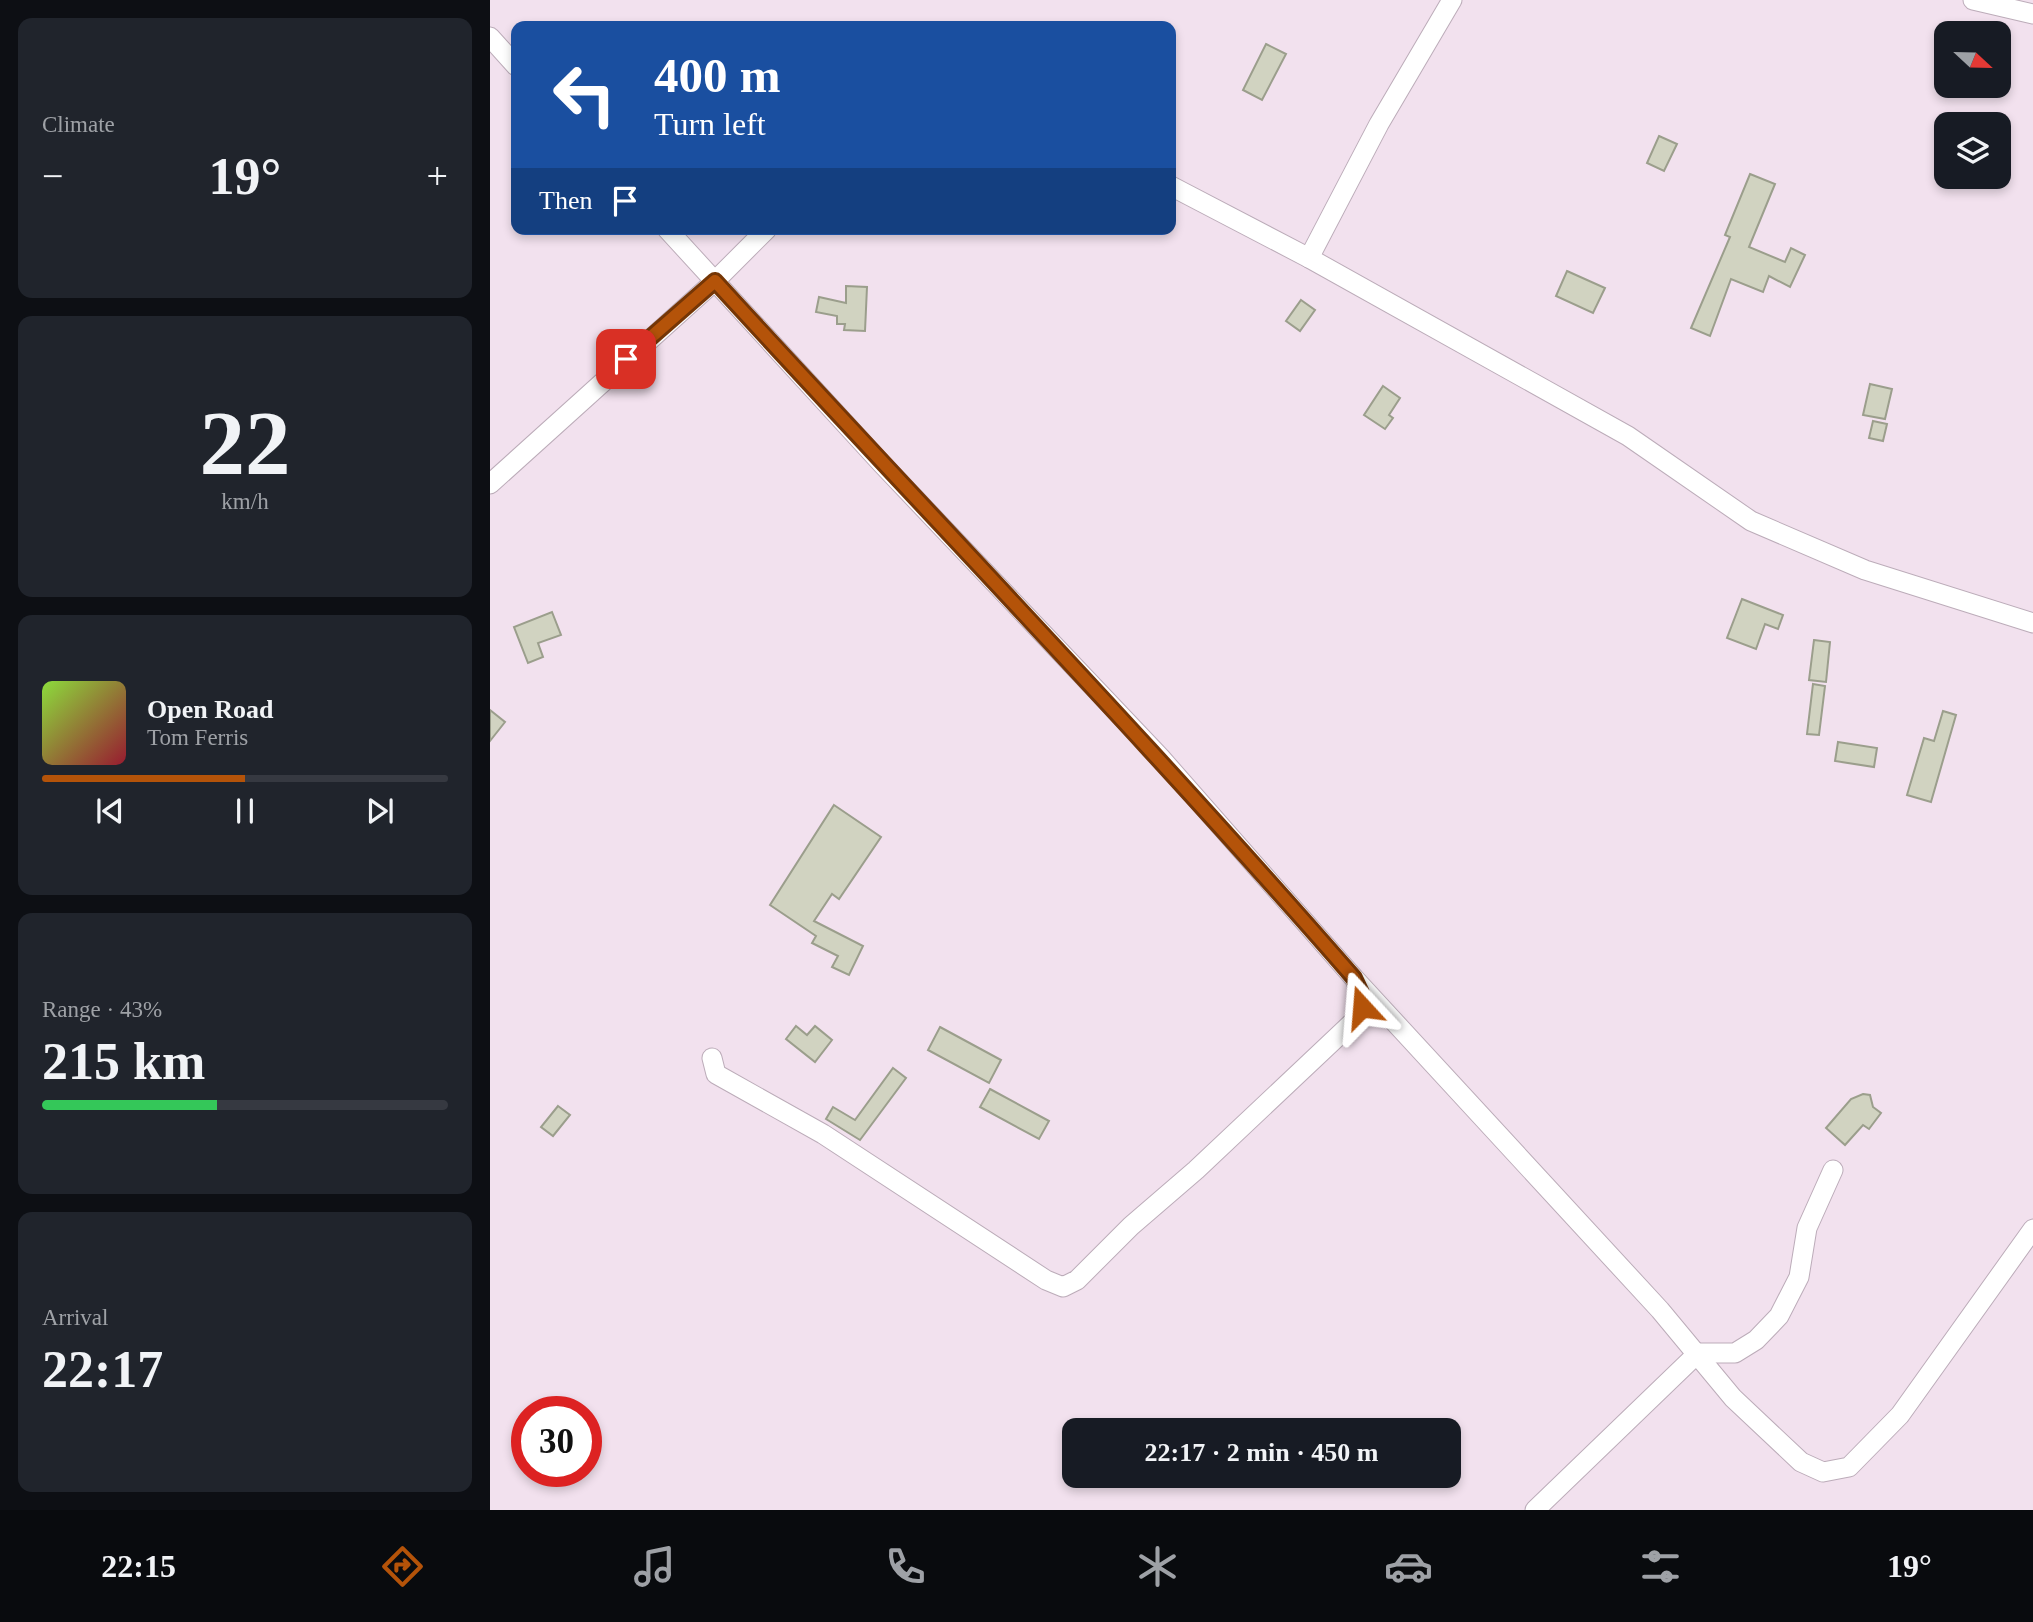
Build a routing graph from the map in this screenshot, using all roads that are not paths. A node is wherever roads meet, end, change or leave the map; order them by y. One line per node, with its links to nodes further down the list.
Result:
1 (1452, 0): 9 (street)
2 (1973, 0): 3 (street)
3 (2033, 14)
4 (490, 37): 5 (street)
5 (511, 60)
6 (1176, 189): 9 (street)
7 (673, 235): 10 (street)
8 (761, 235): 10 (street)
9 (1309, 258): 12 (street)
10 (715, 281): 11 (street); 13 (street)
11 (490, 484)
12 (2033, 623)
13 (1354, 978): 14 (street); 17 (street)
14 (712, 1058)
15 (1833, 1170): 17 (street)
16 (2033, 1229): 17 (street)
17 (1698, 1353): 18 (street)
18 (1535, 1510)

